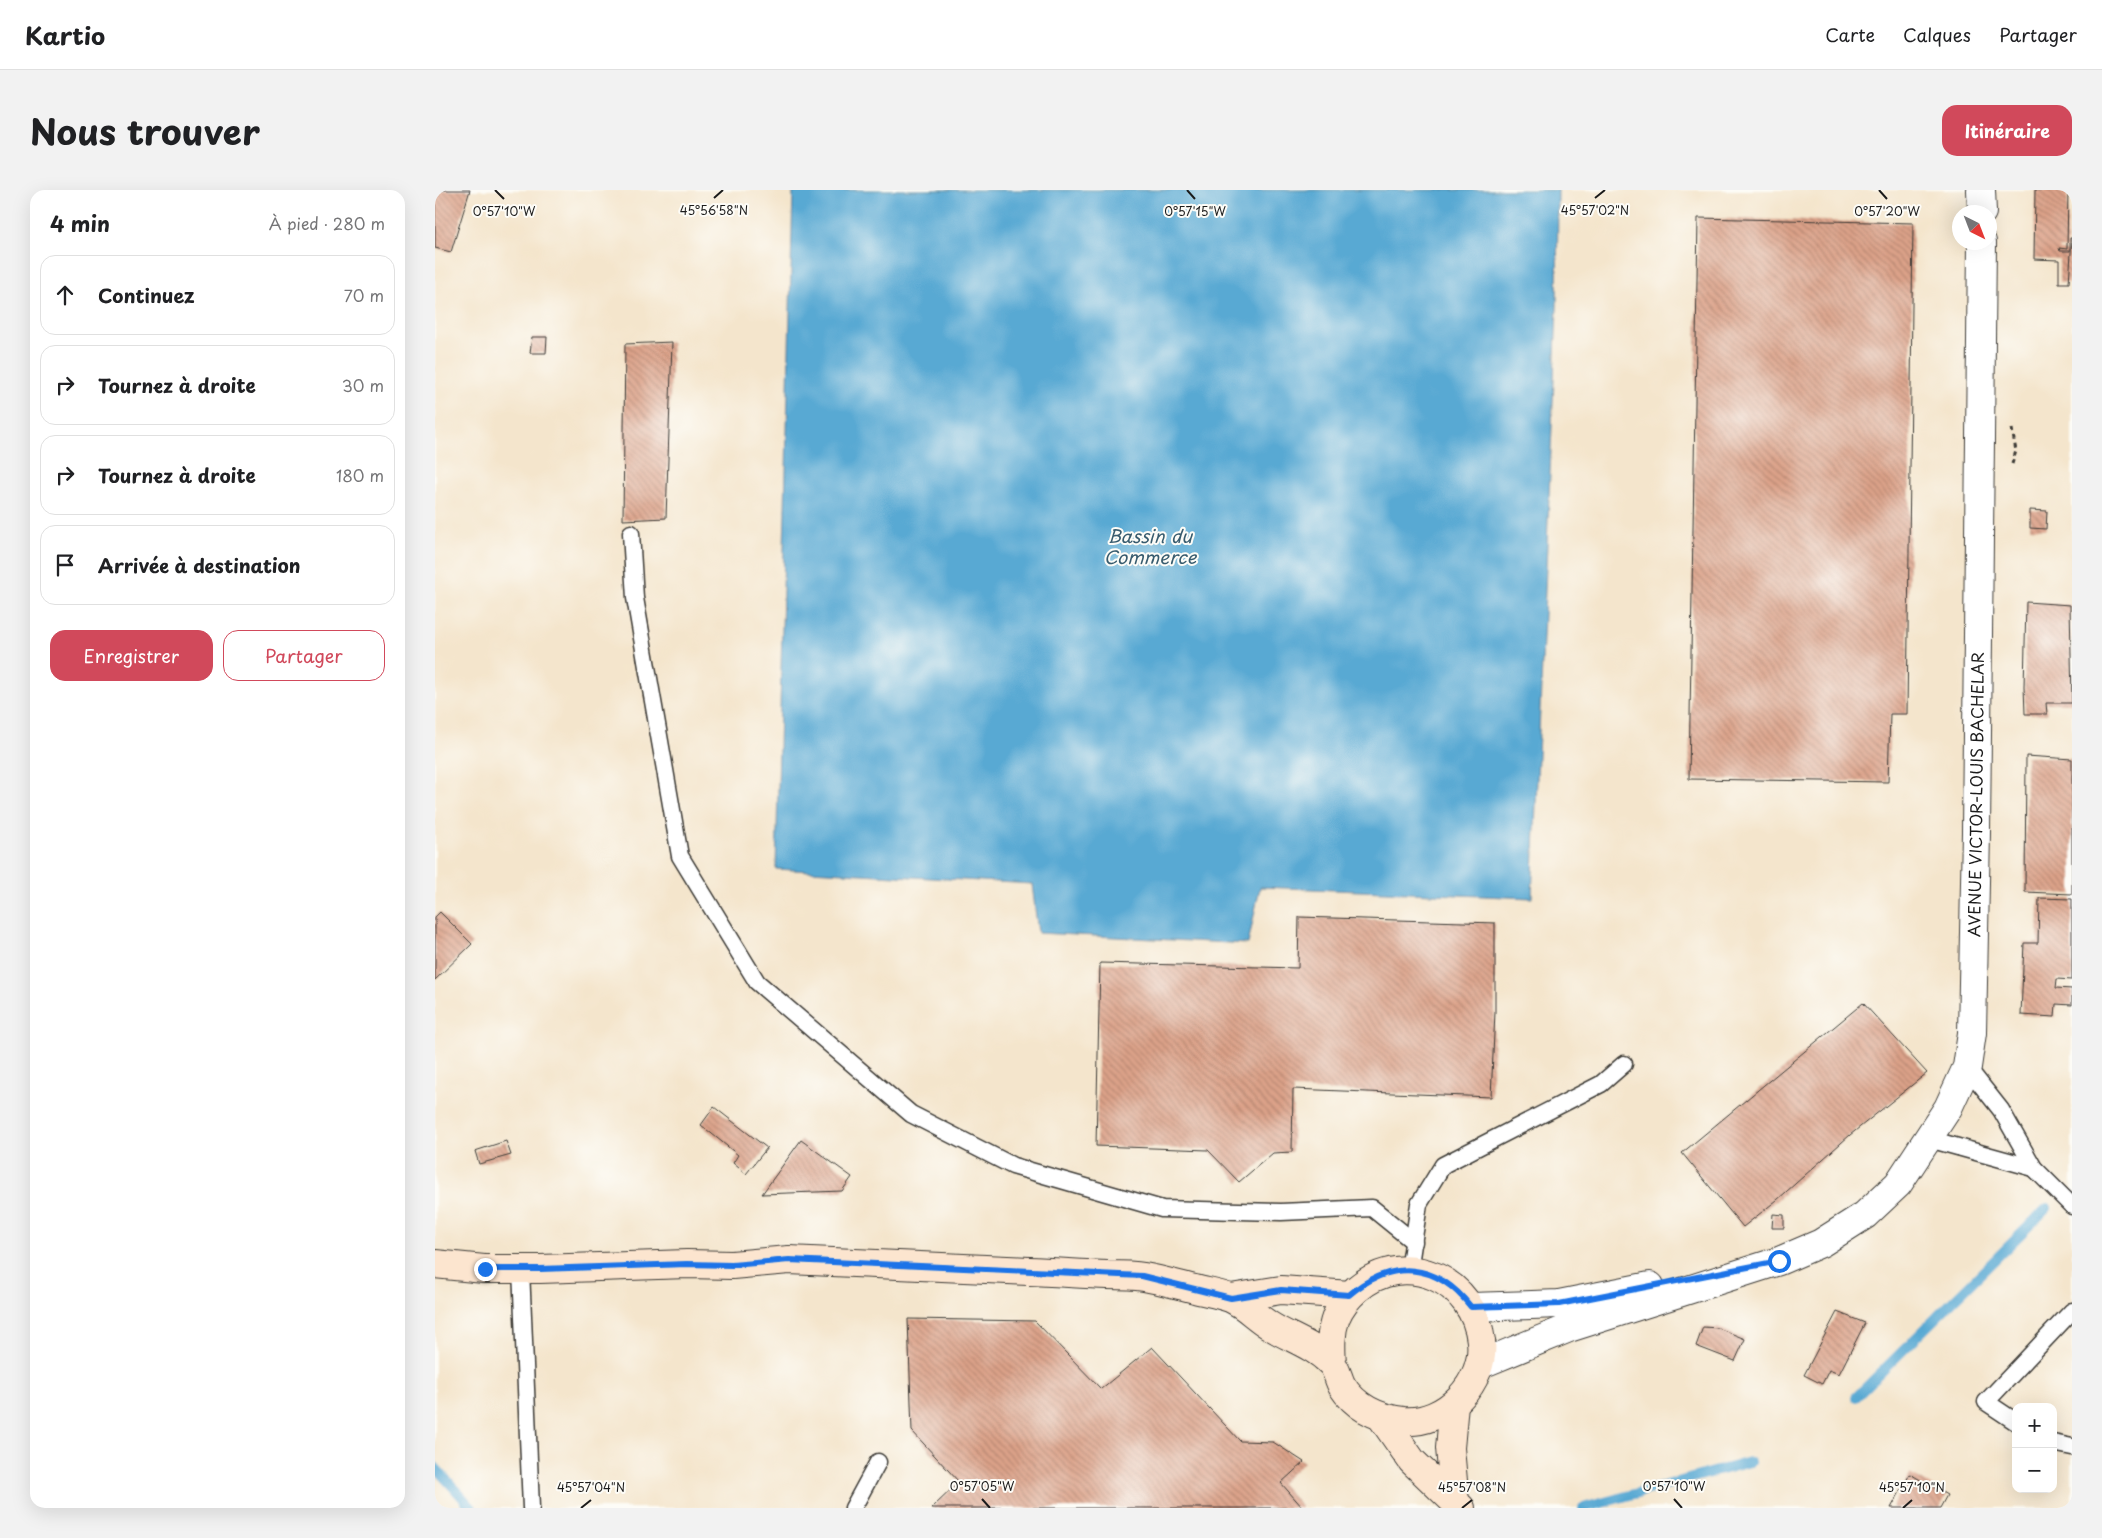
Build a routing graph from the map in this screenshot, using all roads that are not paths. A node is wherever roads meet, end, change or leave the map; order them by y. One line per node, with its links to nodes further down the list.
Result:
1 (1981, 190): 2 (street)
2 (1982, 205)
3 (1981, 250): 6 (street, AVENUE VICTOR-LOUIS BACHELAR)
4 (631, 533): 10 (lane)
5 (1624, 1064): 10 (lane)
6 (1967, 1067): 7 (street, AVENUE VICTOR-LOUIS BACHELAR); 8 (lane)
7 (1929, 1139): 8 (lane); 11 (street, AVENUE VICTOR-LOUIS BACHELAR)
8 (2039, 1174): 9 (lane)
9 (2072, 1206)
10 (1413, 1242): 14 (lane)
11 (1779, 1261): 17 (street, AVENUE VICTOR-LOUIS BACHELAR); 20 (street, AVENUE VICTOR-LOUIS BACHELAR)
12 (435, 1264): 13 (main road)
13 (521, 1269): 16 (main road); 28 (lane)
14 (1409, 1271): 15 (main road); 17 (main road)
15 (1349, 1295): 16 (main road); 19 (main road)
16 (1231, 1298): 19 (main road)
17 (1471, 1307): 20 (main road)
18 (2072, 1311): 23 (lane)
19 (1332, 1364): 22 (main road)
20 (1479, 1365): 21 (main road)
21 (1454, 1404): 22 (main road); 27 (main road)
22 (1382, 1418): 27 (main road)
23 (2012, 1419)
24 (2057, 1444): 25 (lane)
25 (2072, 1447)
26 (878, 1462): 29 (lane)
27 (1458, 1505)
28 (531, 1508)
29 (853, 1508)

